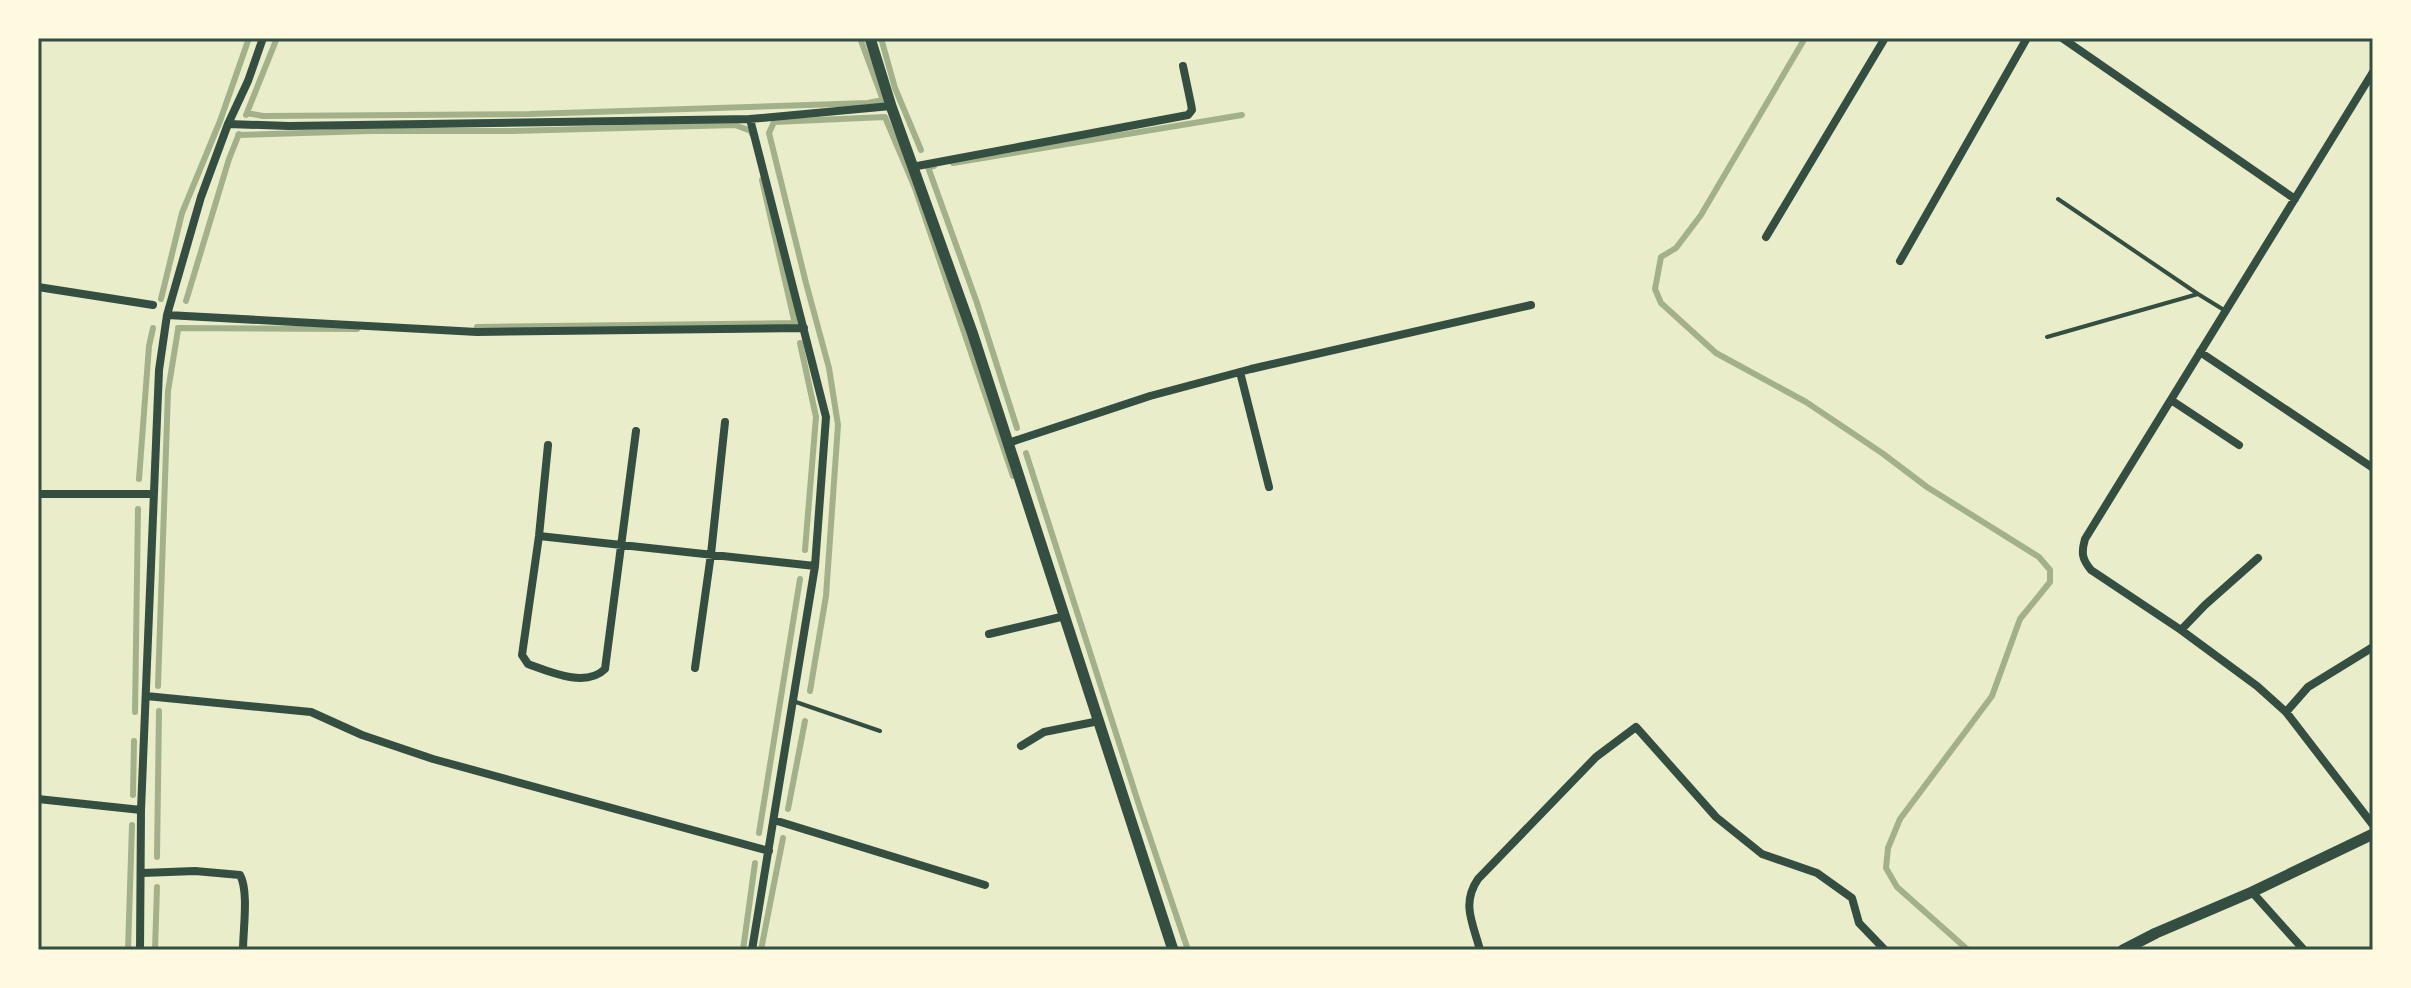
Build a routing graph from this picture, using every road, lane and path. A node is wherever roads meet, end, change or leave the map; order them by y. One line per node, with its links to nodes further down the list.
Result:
1 (263, 38): 10 (street)
2 (870, 38): 8 (street)
3 (1885, 38): 14 (street)
4 (2027, 38): 15 (street)
5 (2062, 38): 13 (street)
6 (1183, 66): 11 (street)
7 (2373, 72): 13 (street)
8 (891, 106): 9 (street); 11 (street)
9 (750, 119): 10 (street); 22 (street)
10 (228, 124): 21 (street)
11 (912, 167): 29 (street)
12 (2058, 199): 17 (lane)
13 (2295, 199): 20 (street)
14 (1766, 237)
15 (1900, 261)
16 (38, 287): 18 (street)
17 (2198, 294): 20 (lane); 23 (lane)
18 (153, 305)
19 (1531, 305): 25 (street)
20 (2226, 311): 24 (street)
21 (167, 315): 22 (street); 35 (street)
22 (804, 328): 40 (street)
23 (2047, 337)
24 (2200, 352): 26 (street); 32 (street)
25 (1240, 372): 29 (street); 33 (street)
26 (2171, 400): 31 (street); 42 (street)
27 (725, 422): 38 (street)
28 (636, 431): 37 (street)
29 (1008, 443): 41 (street)
30 (548, 445): 36 (street)
31 (2239, 445)
32 (2373, 468)
33 (1269, 487)
34 (38, 494): 35 (street)
35 (153, 494): 46 (street)
36 (539, 536): 37 (street); 37 (street)
37 (623, 545): 38 (street)
38 (711, 554): 40 (street); 45 (street)
39 (2258, 558): 42 (street)
40 (815, 566): 47 (street)
41 (1065, 616): 43 (street); 49 (street)
42 (2181, 630): 48 (street)
43 (989, 634)
44 (2373, 647): 48 (street)
45 (695, 668)
46 (146, 696): 53 (street); 57 (street)
47 (793, 701): 50 (lane); 54 (street)
48 (2286, 712): 55 (street)
49 (1099, 721): 51 (street); 64 (street)
50 (880, 731)
51 (1021, 746)
52 (38, 799): 53 (street)
53 (141, 810): 58 (street)
54 (774, 820): 57 (street); 59 (street)
55 (2373, 825)
56 (2373, 834): 60 (street)
57 (769, 851): 63 (street)
58 (142, 873): 61 (street); 62 (street)
59 (985, 885)
60 (2252, 892): 67 (street); 68 (street)
61 (140, 950)
62 (243, 950)
63 (752, 950)
64 (1173, 950)
65 (1480, 950): 66 (street)
66 (1885, 950)
67 (2123, 950)
68 (2304, 950)

